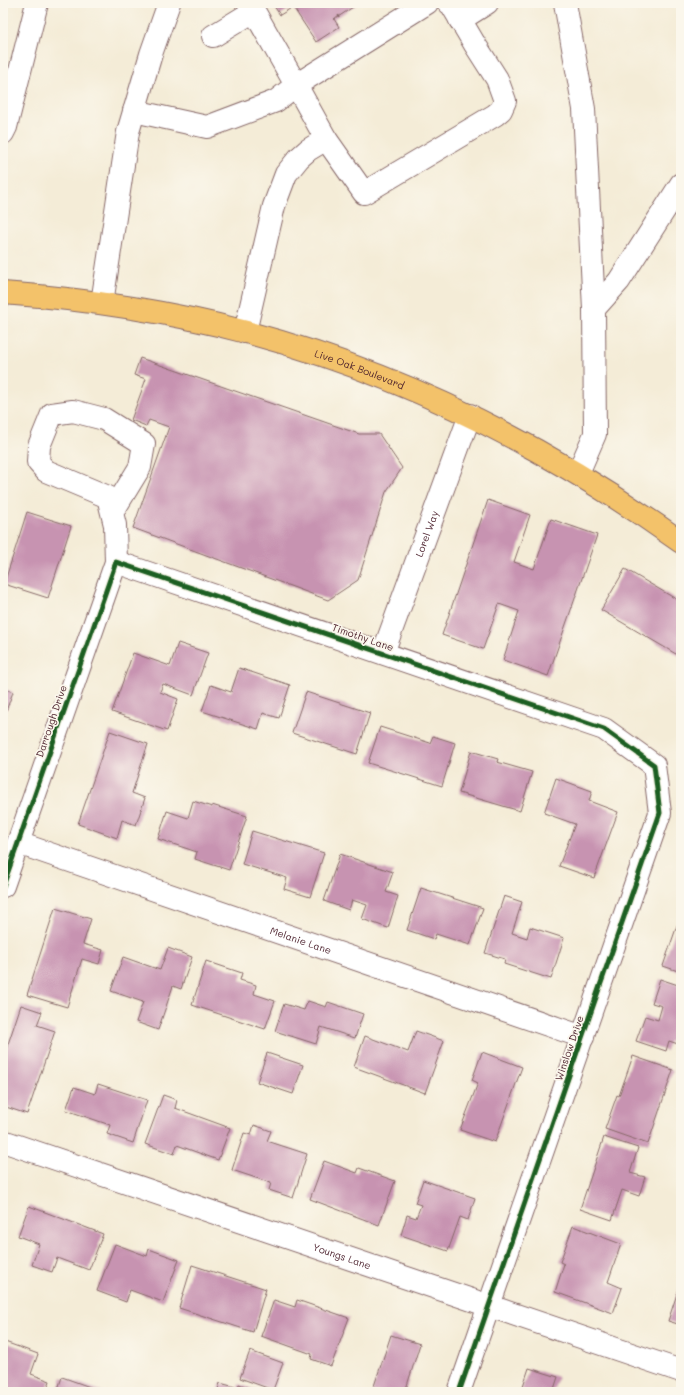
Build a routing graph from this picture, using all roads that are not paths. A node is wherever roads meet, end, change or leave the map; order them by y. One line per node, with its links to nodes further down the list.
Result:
1 (37, 3): 10 (street)
2 (168, 3): 9 (street)
3 (427, 3): 8 (street)
4 (487, 3): 6 (street)
5 (565, 3): 15 (street)
6 (454, 11): 11 (street)
7 (213, 36): 8 (street)
8 (296, 85): 9 (street); 11 (street)
9 (134, 111): 14 (street)
10 (3, 133)
11 (326, 140): 16 (street)
12 (681, 184): 15 (street)
13 (3, 293): 14 (main road, Live Oak Boulevard)
14 (102, 303): 16 (main road, Live Oak Boulevard)
15 (594, 309): 18 (street)
16 (245, 332): 17 (main road, Live Oak Boulevard)
17 (470, 415): 18 (main road, Live Oak Boulevard); 22 (street, Lorel Way)
18 (578, 473): 20 (main road, Live Oak Boulevard)
19 (112, 513): 19 (street); 21 (street)
20 (681, 542)
21 (116, 562): 22 (street, Timothy Lane); 24 (street, Darrough Drive)
22 (383, 653): 23 (street, Timothy Lane)
23 (604, 729): 26 (street, Winslow Drive)
24 (18, 843): 25 (street, Darrough Drive); 26 (street, Melanie Lane)
25 (3, 886)
26 (583, 1037): 28 (street, Winslow Drive)
27 (3, 1141): 28 (street, Youngs Lane)
28 (489, 1306): 29 (street, Youngs Lane); 30 (street, Winslow Drive)
29 (681, 1371)
30 (459, 1392)

